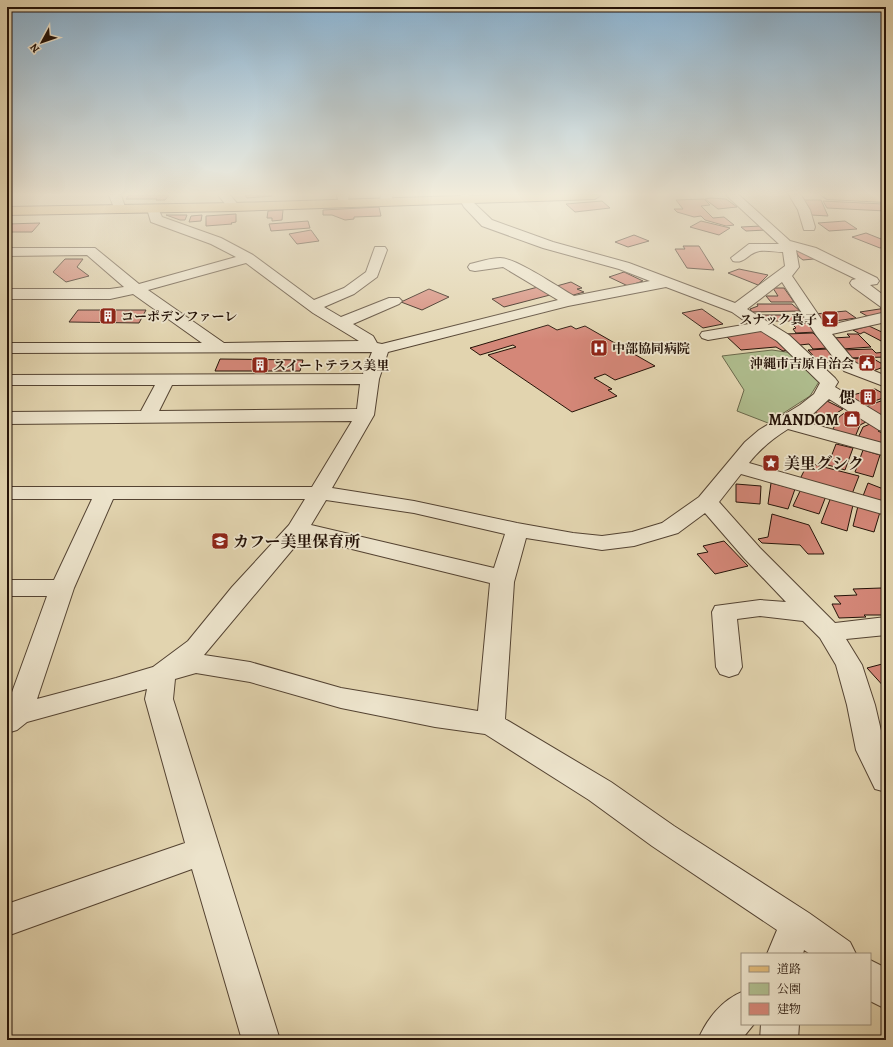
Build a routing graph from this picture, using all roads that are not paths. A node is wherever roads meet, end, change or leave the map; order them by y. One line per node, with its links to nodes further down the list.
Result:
1 (221, 244): 6 (street)
2 (545, 244): 11 (street)
3 (787, 246): 7 (street); 9 (street); 10 (street)
4 (380, 250): 17 (street)
5 (7, 252): 12 (street)
6 (248, 258): 12 (street); 17 (street)
7 (738, 258)
8 (475, 267): 15 (street)
9 (784, 275): 18 (street); 22 (street)
10 (879, 280): 16 (street)
11 (668, 282): 15 (street); 18 (street)
12 (136, 289): 13 (street); 26 (street)
13 (7, 294)
14 (394, 300): 20 (street)
15 (571, 301): 27 (street)
16 (886, 304)
17 (313, 306): 20 (street)
18 (737, 309): 21 (street)
19 (886, 317): 22 (street)
20 (340, 323): 27 (street)
21 (764, 326): 23 (street); 29 (street)
22 (822, 332): 28 (street)
23 (708, 335)
24 (7, 348): 25 (street)
25 (65, 348): 26 (street); 33 (street)
26 (220, 348): 27 (street)
27 (376, 348): 31 (street)
28 (850, 367): 29 (street); 30 (street)
29 (820, 372): 35 (street)
30 (882, 377)
31 (370, 379): 34 (street); 36 (street)
32 (7, 380): 33 (street)
33 (44, 380): 34 (street)
34 (166, 380): 37 (street)
35 (826, 389): 39 (street); 40 (street)
36 (365, 415): 37 (street); 45 (street)
37 (147, 417): 38 (street)
38 (7, 418)
39 (784, 422): 41 (street); 42 (street)
40 (886, 426)
41 (886, 450)
42 (736, 466): 46 (street); 47 (street)
43 (7, 493): 44 (street)
44 (105, 493): 45 (street); 52 (street)
45 (321, 493): 48 (street); 49 (street)
46 (707, 502): 49 (street); 53 (street)
47 (886, 509)
48 (298, 529): 50 (street); 57 (street)
49 (517, 530): 50 (street)
50 (503, 578): 59 (street)
51 (7, 588): 52 (street)
52 (62, 588): 58 (street)
53 (811, 613): 55 (street); 56 (street)
54 (886, 626): 55 (street)
55 (829, 632): 60 (street)
56 (729, 667)
57 (163, 672): 58 (street); 59 (street); 61 (street)
58 (12, 718)
59 (491, 724): 63 (street)
60 (886, 780)
61 (203, 851): 62 (street); 69 (street)
62 (7, 920)
63 (791, 939): 64 (street)
64 (835, 953)
65 (871, 979): 66 (street)
66 (886, 991)
67 (741, 1011): 70 (street)
68 (780, 1025): 71 (street)
69 (262, 1040)
70 (717, 1040)
71 (779, 1040)

